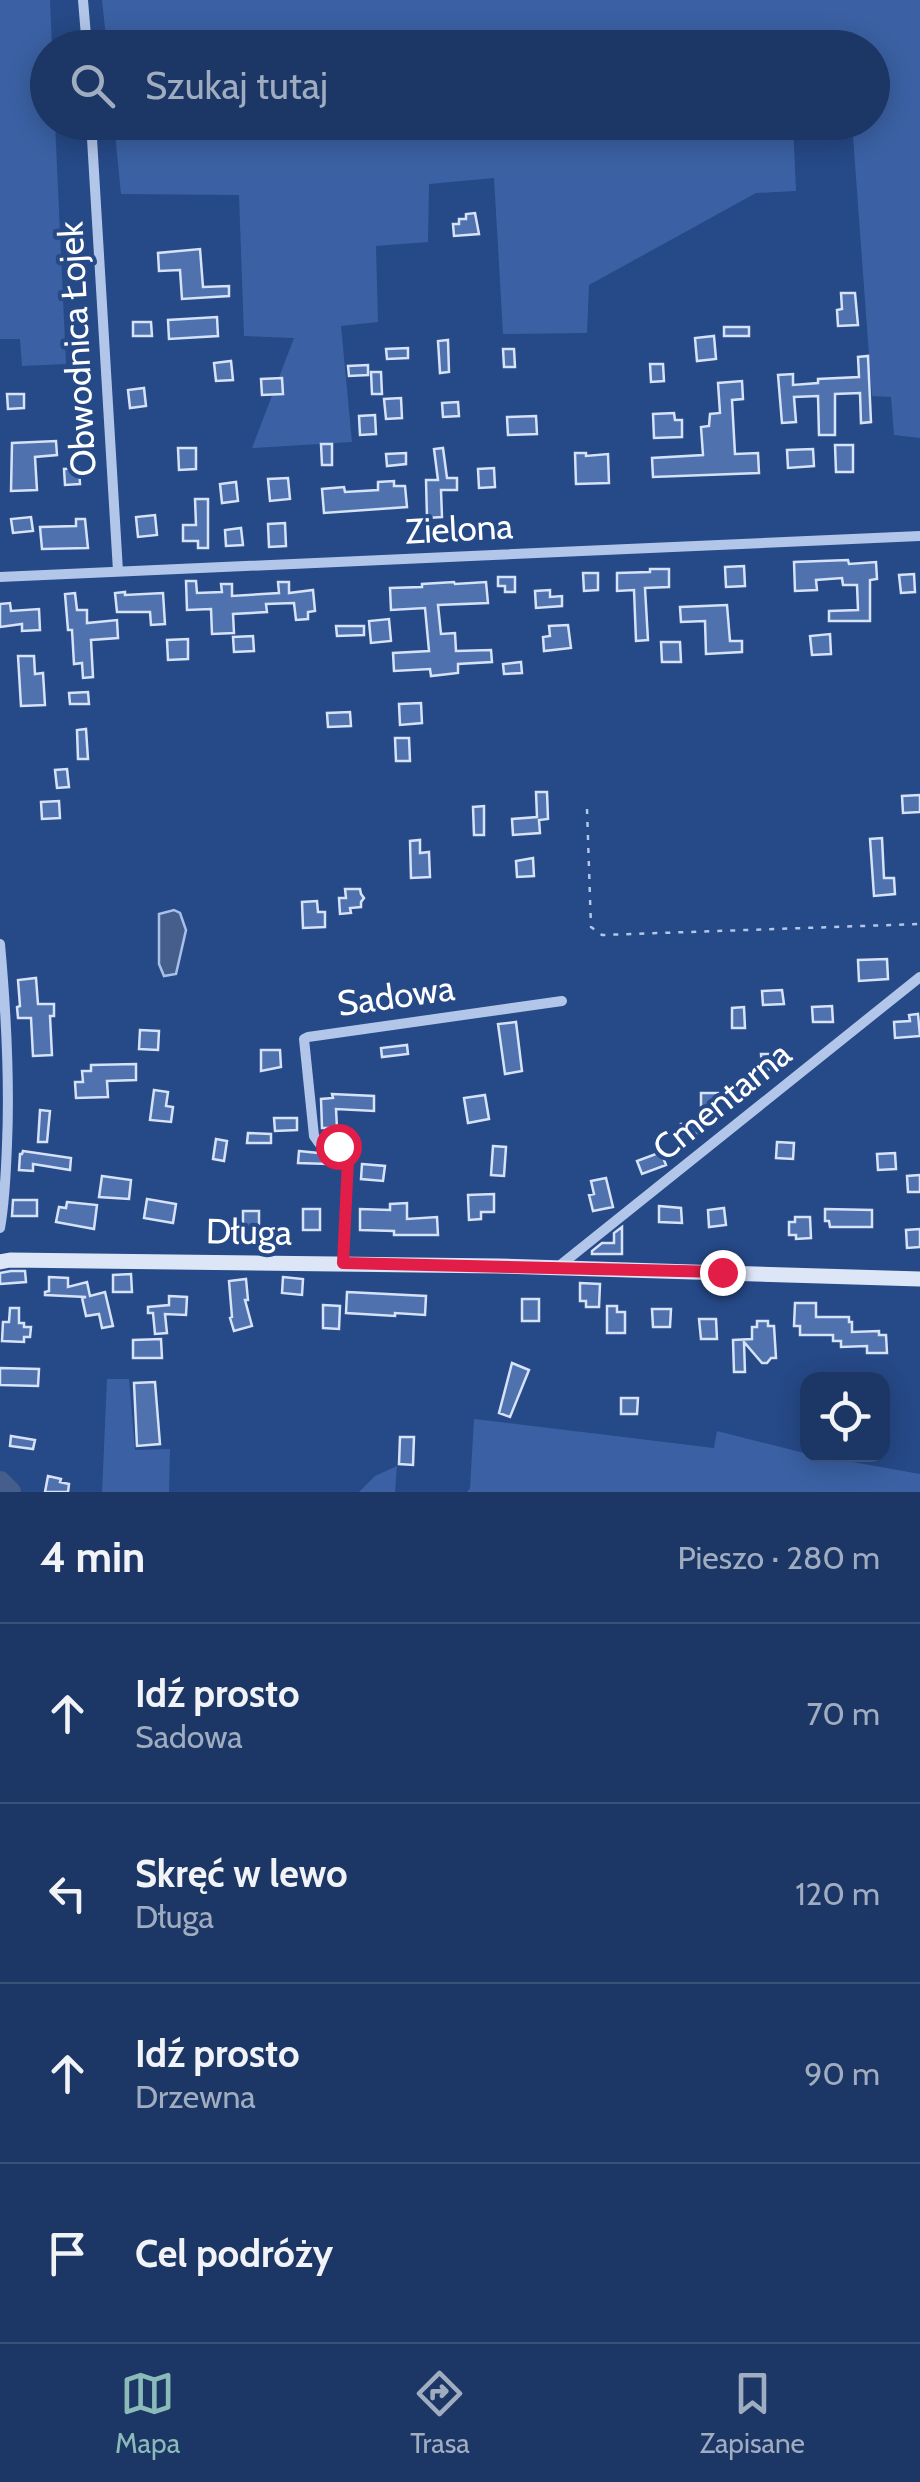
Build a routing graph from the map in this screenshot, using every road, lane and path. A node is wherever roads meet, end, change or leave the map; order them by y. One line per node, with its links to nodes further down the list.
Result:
1 (83, 0): 2 (street)
2 (85, 30)
3 (92, 140): 5 (street, Obwodnica Łojek)
4 (920, 536): 5 (street, Zielona)
5 (118, 572): 6 (street, Zielona)
6 (0, 578)
7 (587, 808): 8 (path)
8 (920, 924)
9 (0, 944): 12 (street)
10 (920, 977): 15 (street, Cmentarna)
11 (562, 1001): 14 (street, Sadowa)
12 (0, 1228)
13 (0, 1262): 14 (street, Długa)
14 (343, 1263): 15 (street, Długa)
15 (558, 1268): 16 (street, Długa)
16 (920, 1279)

